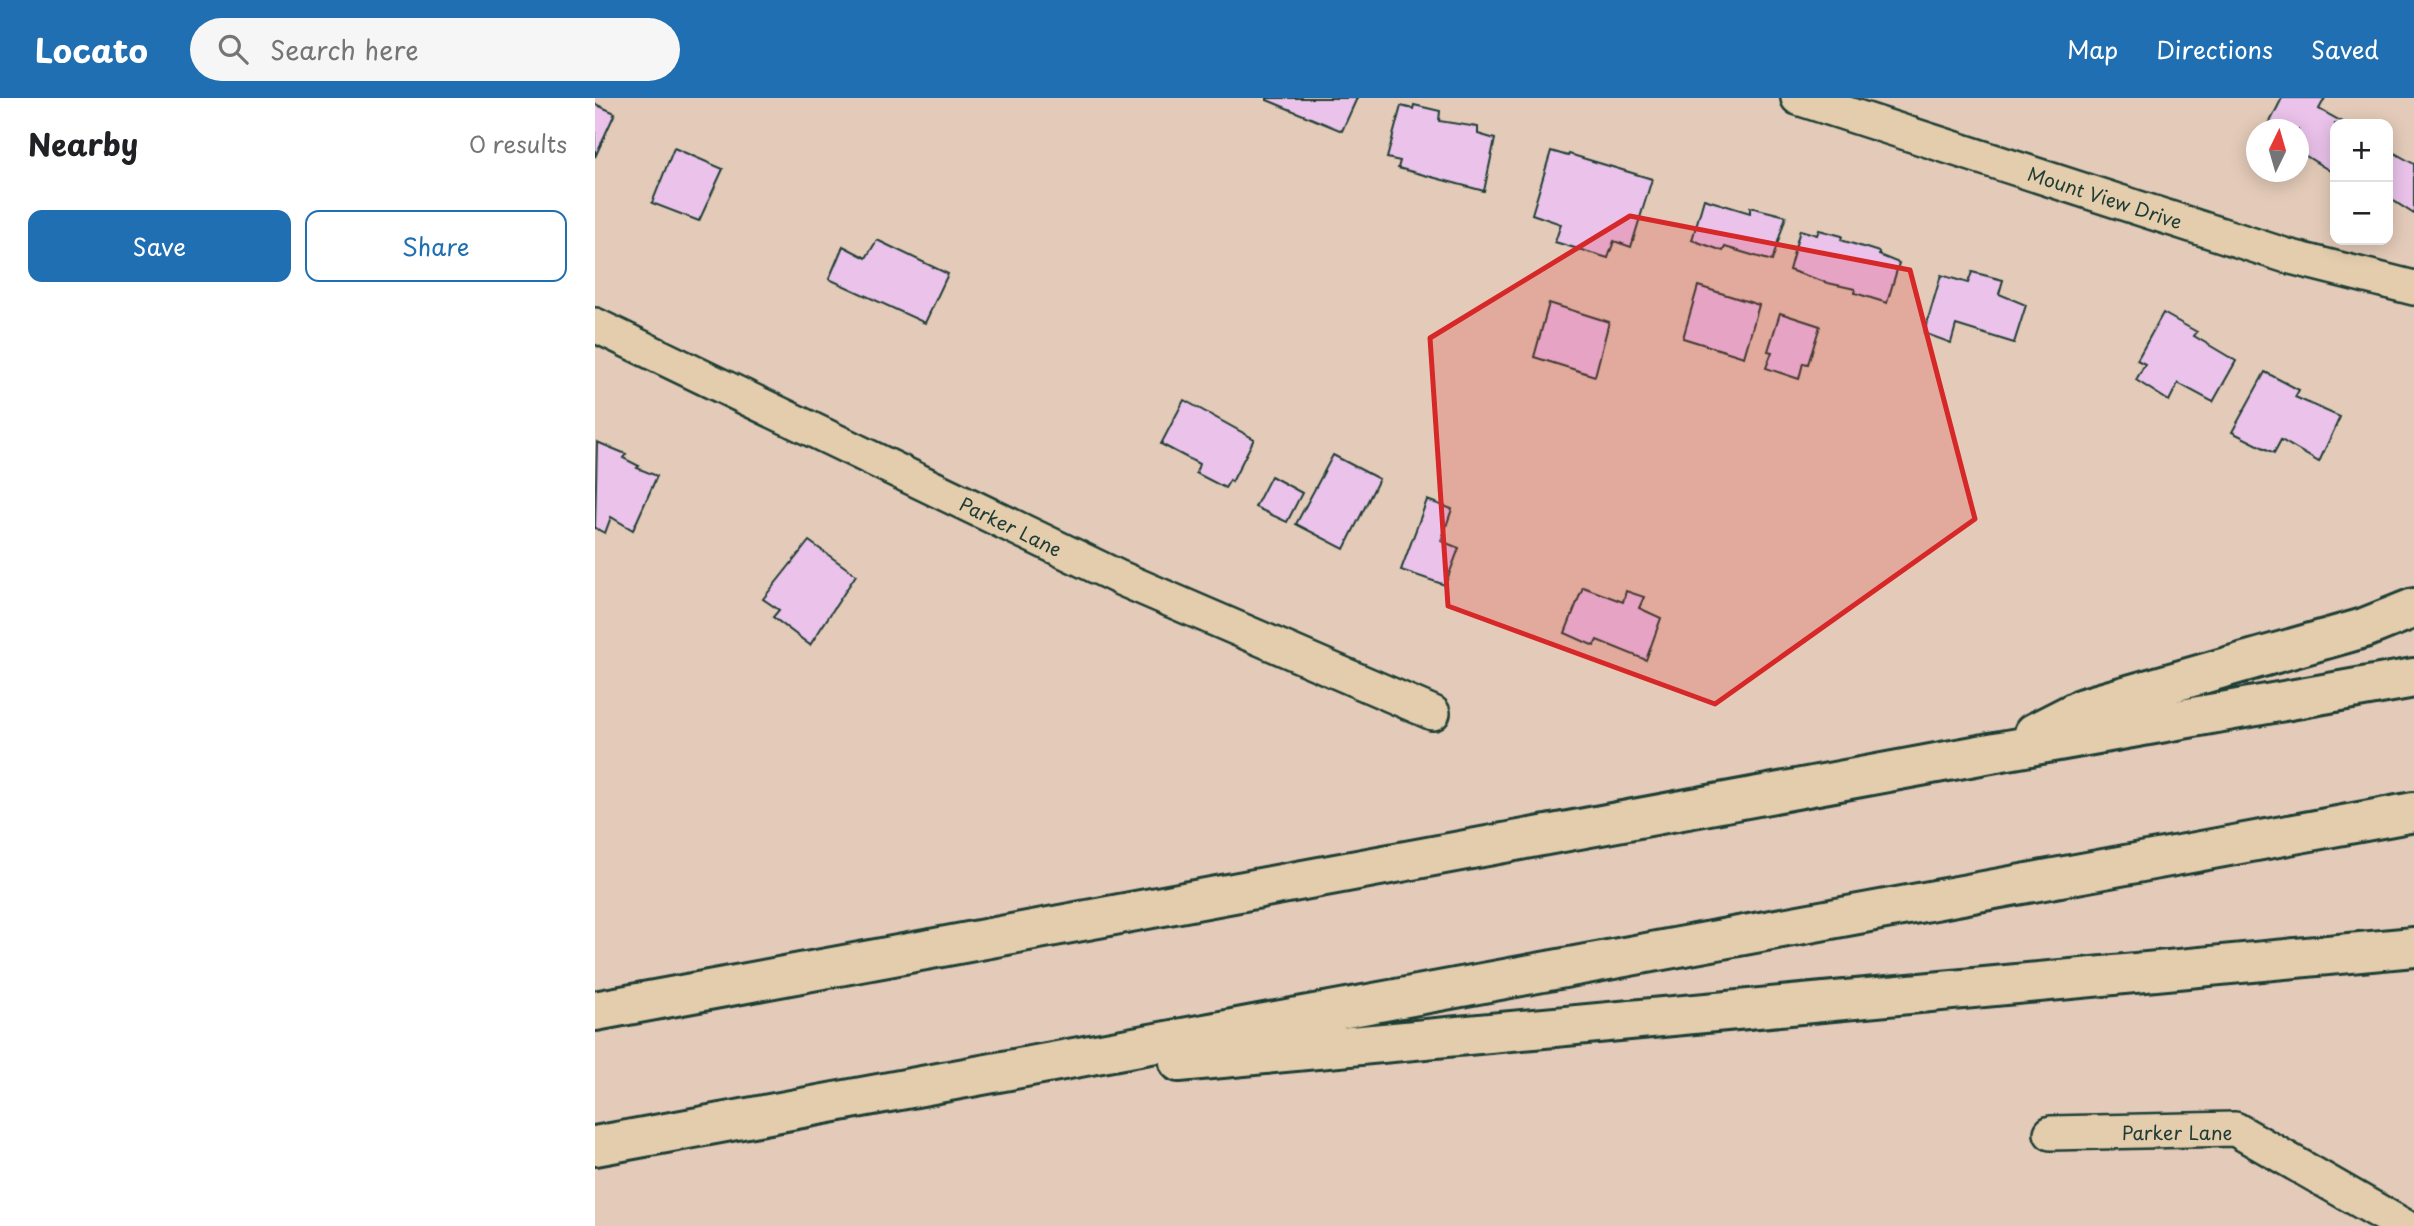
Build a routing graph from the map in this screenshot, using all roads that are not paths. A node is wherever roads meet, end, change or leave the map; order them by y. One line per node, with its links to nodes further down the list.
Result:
1 (1798, 98): 2 (street, Mount View Drive)
2 (2414, 288)
3 (595, 325): 6 (street, Parker Lane)
4 (2414, 608): 7 (highway)
5 (2414, 678): 7 (highway)
6 (1433, 713)
7 (1996, 751): 10 (highway)
8 (2414, 812): 11 (highway)
9 (2414, 947): 11 (highway)
10 (595, 1012)
11 (930, 1085): 13 (highway)
12 (2051, 1133): 14 (street, Parker Lane)
13 (595, 1146)
14 (2404, 1226)

